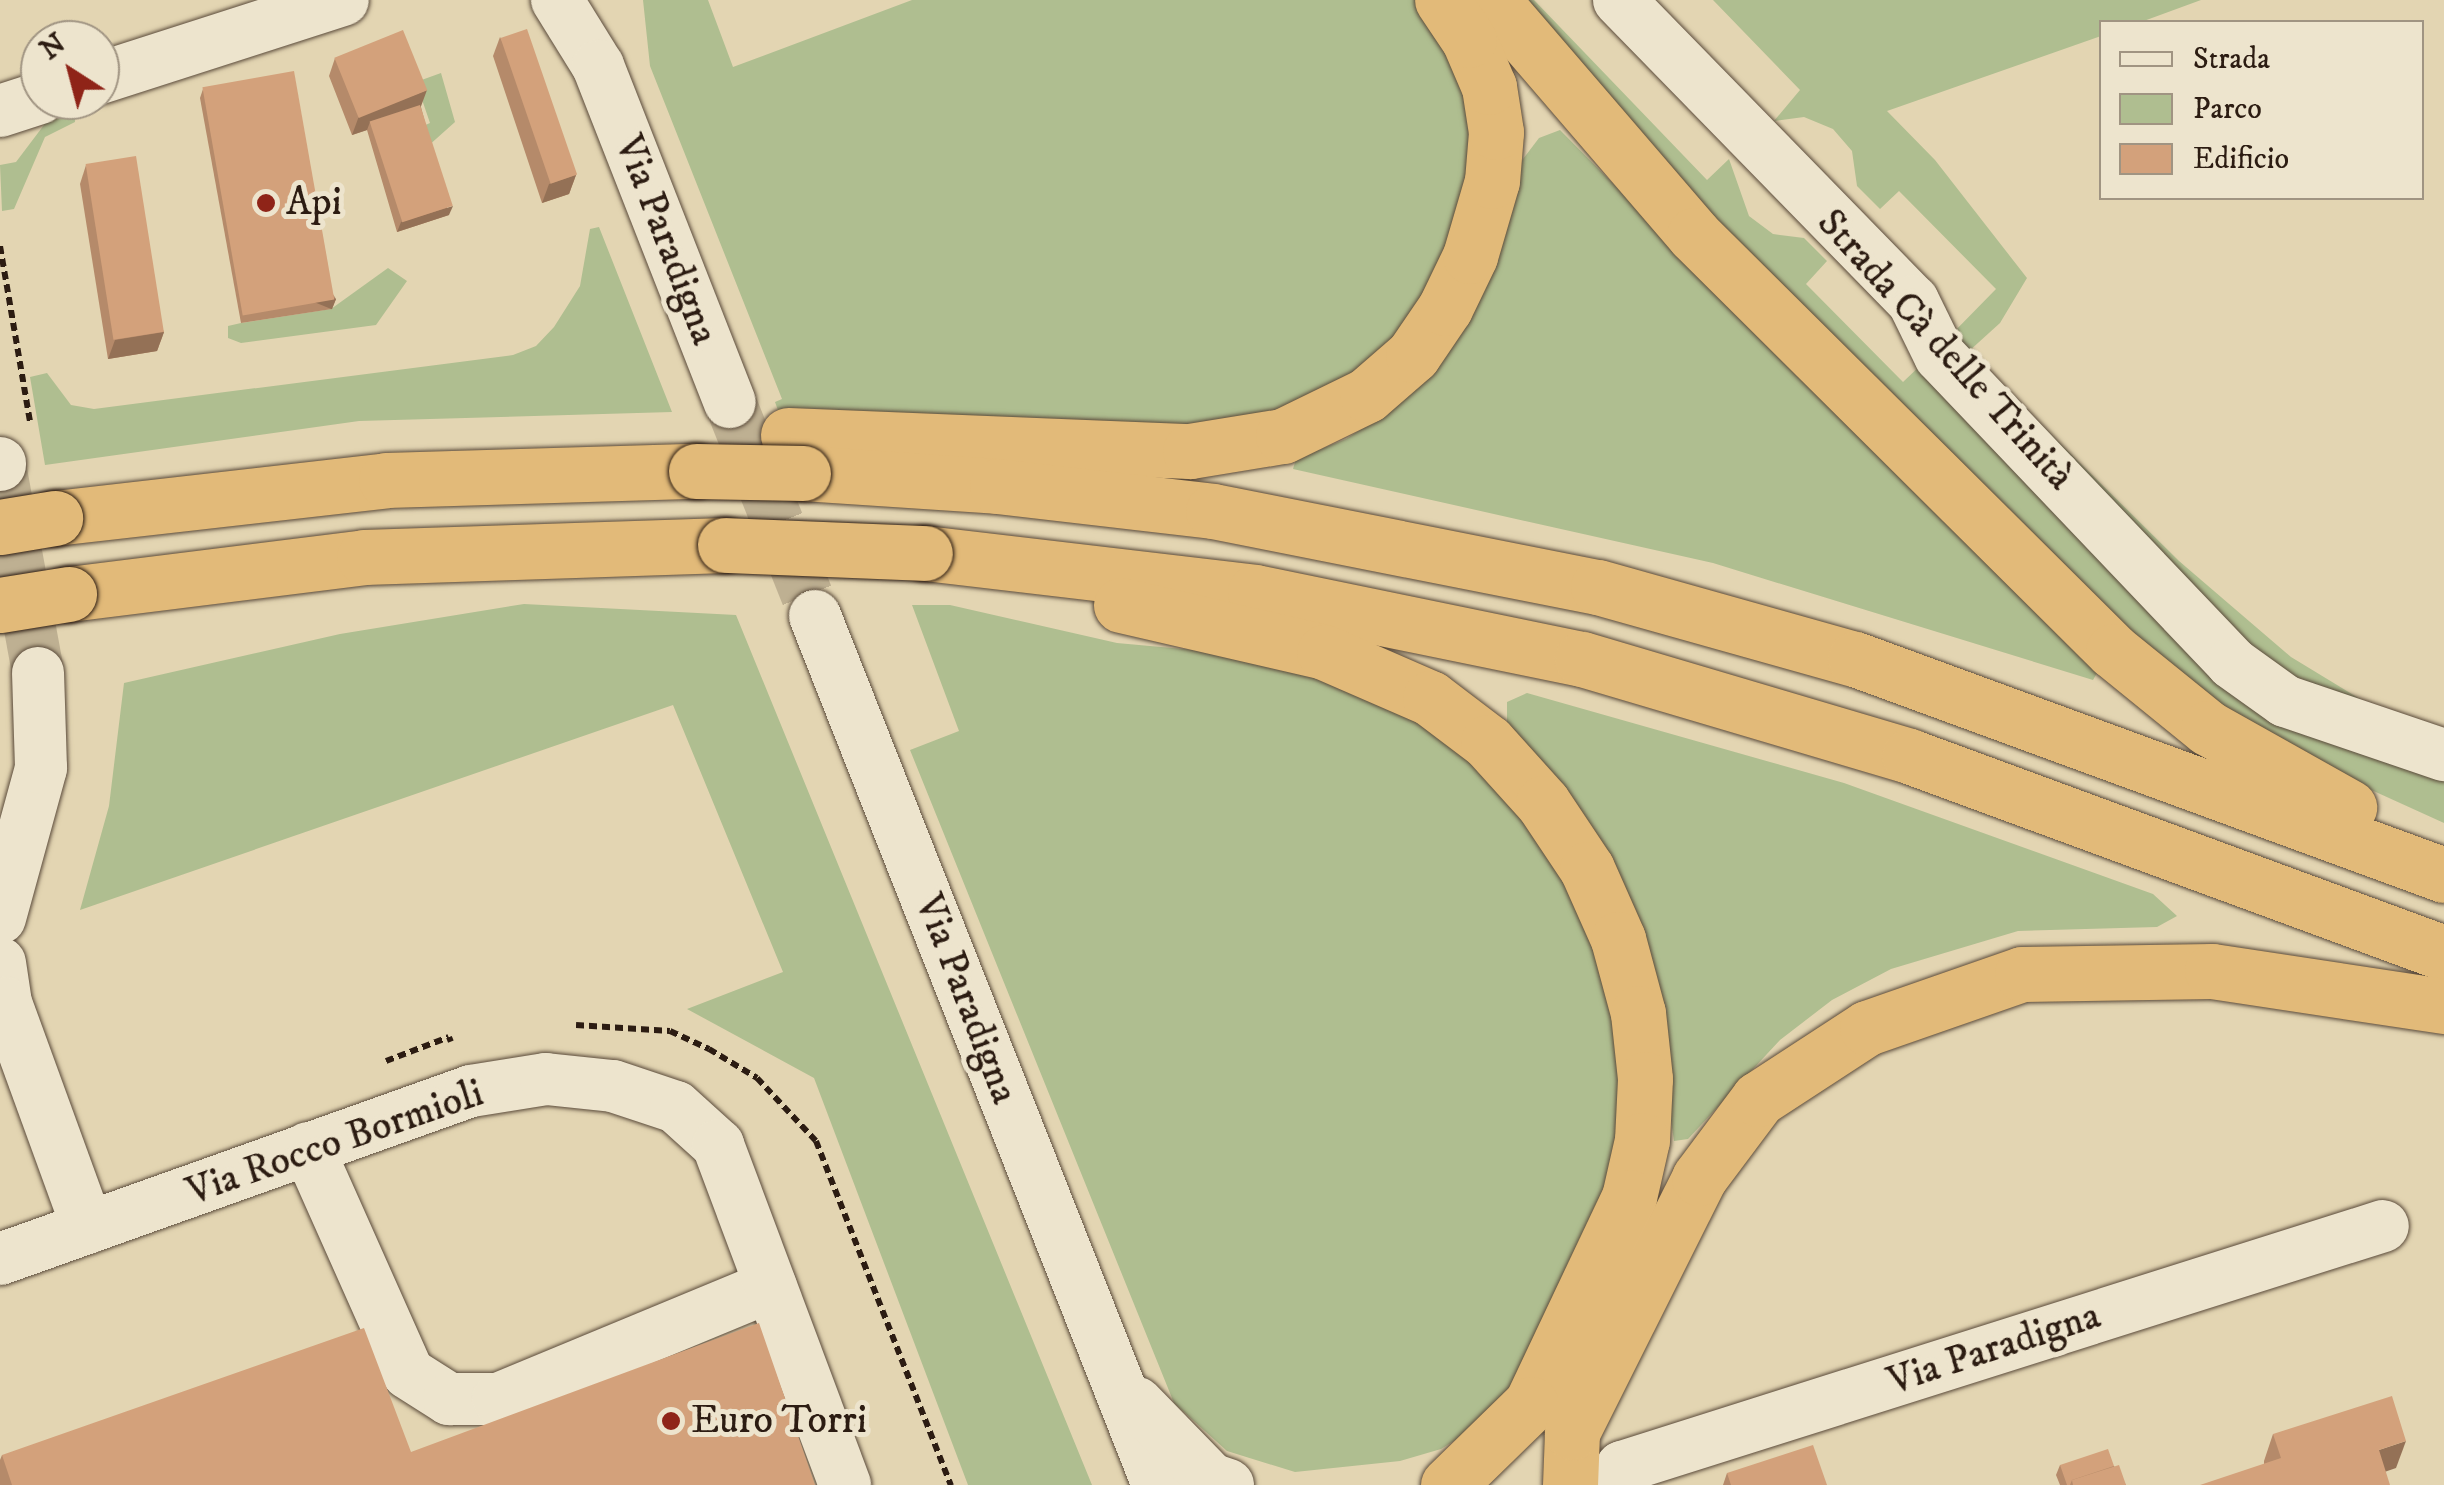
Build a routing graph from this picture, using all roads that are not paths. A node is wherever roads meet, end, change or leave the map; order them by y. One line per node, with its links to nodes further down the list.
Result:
1 (343, 0): 7 (street)
2 (557, 0): 8 (street, Via Paradigna)
3 (597, 0): 8 (street, Via Paradigna)
4 (1442, 0): 10 (highway)
5 (1492, 0): 17 (highway)
6 (1620, 0): 16 (street, Strada Cà delle Trinità)
7 (120, 72)
8 (602, 78): 9 (street, Via Paradigna)
9 (730, 402)
10 (795, 454): 11 (highway, bridge); 18 (highway)
11 (18, 524)
12 (925, 554): 13 (highway, bridge); 20 (highway); 32 (highway)
13 (0, 605)
14 (815, 616): 28 (street, Via Paradigna)
15 (38, 673): 19 (street)
16 (2444, 756)
17 (2444, 846)
18 (2444, 875)
19 (4, 888)
20 (2444, 953)
21 (0, 963): 25 (street)
22 (2444, 1006): 33 (highway)
23 (308, 1148): 25 (street, Via Rocco Bormioli); 27 (street, Via Rocco Bormioli); 27 (street)
24 (2383, 1226): 34 (street, Via Paradigna)
25 (88, 1228): 26 (street, Via Rocco Bormioli)
26 (0, 1259)
27 (771, 1286): 29 (street, Via Rocco Bormioli)
28 (1117, 1382): 30 (street, Via Paradigna); 31 (street, Via Paradigna)
29 (845, 1485)
30 (1158, 1485)
31 (1228, 1485)
32 (1448, 1485)
33 (1570, 1485)
34 (1621, 1485)

